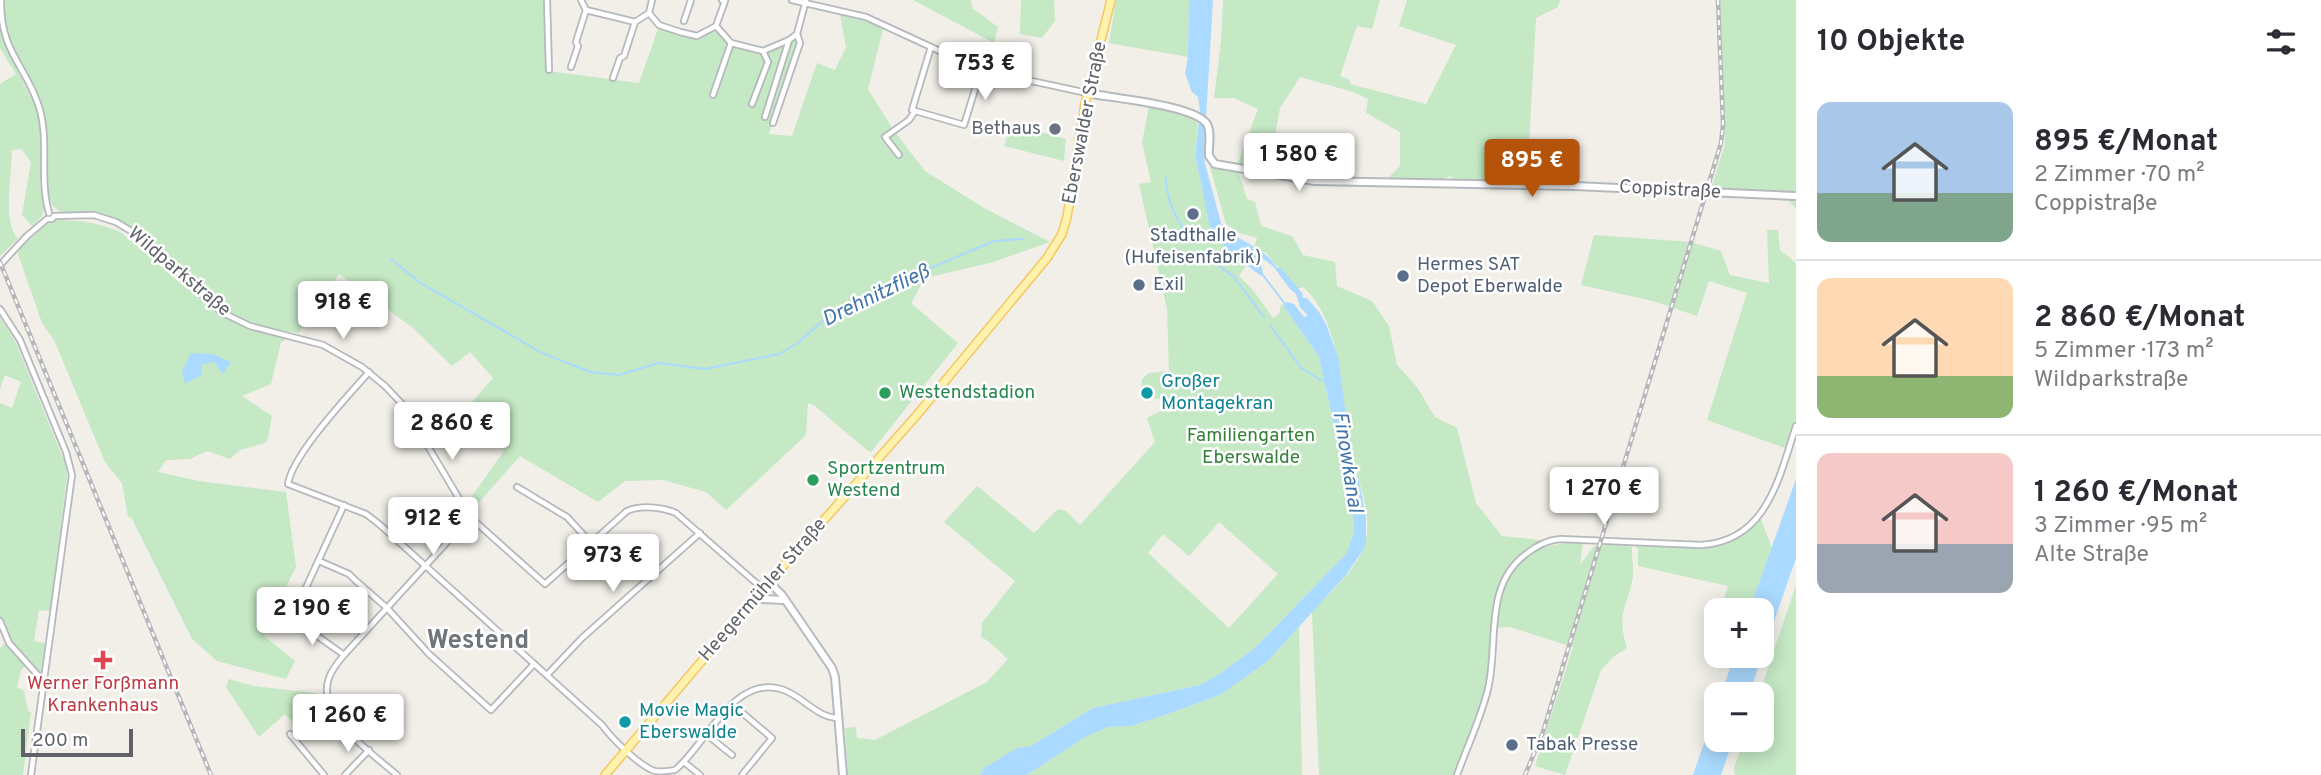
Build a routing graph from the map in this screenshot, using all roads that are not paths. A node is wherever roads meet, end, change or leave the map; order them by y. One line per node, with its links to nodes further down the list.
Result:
1 (1, 0): 34 (street)
2 (547, 0): 21 (street)
3 (581, 0): 10 (street)
4 (652, 0): 11 (street)
5 (691, 0): 12 (street)
6 (722, 0): 14 (street)
7 (792, 0): 9 (street)
8 (1111, 0): 24 (main road, Eberswalder Straße)
9 (805, 1): 15 (street); 18 (street)
10 (586, 10): 13 (street); 20 (street)
11 (649, 13): 13 (street); 14 (street)
12 (684, 20)
13 (635, 22): 23 (street)
14 (716, 26): 17 (street)
15 (797, 34): 16 (street); 28 (street)
16 (789, 40): 19 (street); 27 (street)
17 (731, 43): 19 (street); 25 (street)
18 (931, 47): 22 (street); 29 (street)
19 (763, 51): 26 (street)
20 (571, 67)
21 (549, 70)
22 (981, 70): 24 (street); 29 (street)
23 (612, 78)
24 (1087, 93): 33 (main road, Coppistraße); 35 (main road, Eberswalder Straße)
25 (713, 95)
26 (752, 104)
27 (768, 108): 28 (street); 30 (street)
28 (777, 111): 31 (street)
29 (914, 111): 32 (street)
30 (765, 117)
31 (773, 123)
32 (899, 155)
33 (1796, 196)
34 (50, 216): 36 (street); 38 (street, Wildparkstraße)
35 (1056, 245): 47 (main road, Heegermühler Straße)
36 (0, 265)
37 (1, 310): 55 (street)
38 (369, 372): 41 (street); 42 (street, Wildparkstraße)
39 (1796, 426): 72 (street)
40 (517, 487): 44 (street)
41 (344, 505): 45 (street); 46 (street)
42 (470, 517): 44 (street, Wildparkstraße); 46 (street)
43 (700, 533): 44 (street); 48 (street); 54 (street)
44 (591, 543)
45 (319, 561): 50 (street); 52 (street)
46 (425, 567): 50 (street); 53 (street)
47 (769, 582): 48 (main road, Heegermühler Straße); 49 (main road)
48 (761, 592): 49 (main road); 60 (main road, Heegermühler Straße)
49 (783, 600): 57 (main road)
50 (387, 608): 52 (street); 53 (street)
51 (0, 621): 55 (street)
52 (344, 655): 61 (street)
53 (534, 664): 54 (street)
54 (547, 676): 60 (street)
55 (44, 682): 64 (street)
56 (732, 704): 57 (street); 59 (street); 70 (street)
57 (839, 718): 71 (main road)
58 (290, 734): 65 (street)
59 (706, 734): 62 (street); 63 (street)
60 (626, 749): 63 (street); 68 (main road, Heegermühler Straße)
61 (369, 750): 66 (street); 67 (street)
62 (732, 755)
63 (684, 762): 69 (street)
64 (31, 775)
65 (324, 775)
66 (345, 775)
67 (397, 775)
68 (605, 775)
69 (700, 775)
70 (741, 775)
71 (843, 775)
72 (1457, 775)

